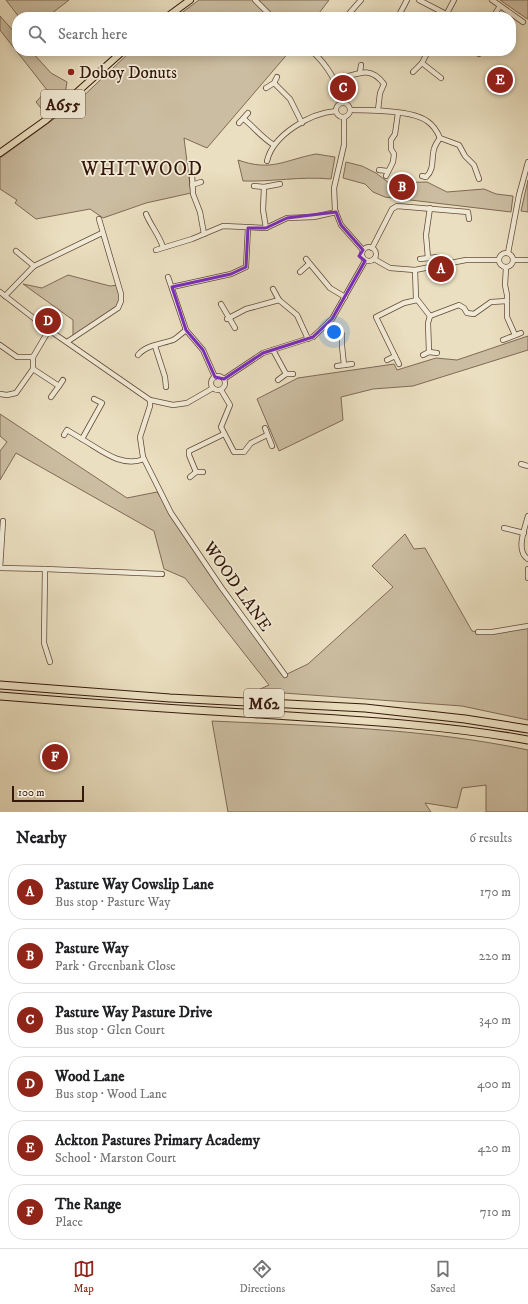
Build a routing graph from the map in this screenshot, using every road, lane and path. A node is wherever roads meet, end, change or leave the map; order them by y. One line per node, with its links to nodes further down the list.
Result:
1 (190, 0): 9 (main road)
2 (255, 0): 10 (street)
3 (361, 0): 11 (street)
4 (407, 0): 12 (street)
5 (419, 0): 13 (street)
6 (454, 0): 14 (street)
7 (492, 0): 8 (street)
8 (500, 6): 15 (street); 16 (street)
9 (174, 12)
10 (267, 12)
11 (350, 12)
12 (401, 12)
13 (441, 12)
14 (448, 12)
15 (496, 12)
16 (509, 12)
17 (516, 17): 18 (street)
18 (523, 22)
19 (117, 56): 45 (main road, A655)
20 (316, 56): 33 (street)
21 (426, 56): 22 (street)
22 (422, 63): 25 (street); 27 (street)
23 (361, 65): 24 (street)
24 (360, 72): 28 (street); 31 (street)
25 (413, 72)
26 (277, 77): 30 (street)
27 (442, 78)
28 (382, 82): 29 (street); 35 (street)
29 (390, 82)
30 (274, 83): 32 (street); 42 (street)
31 (345, 87)
32 (266, 88)
33 (342, 103): 34 (street); 36 (street)
34 (350, 110): 35 (street); 39 (street)
35 (378, 110): 38 (street)
36 (336, 112): 39 (street); 42 (street)
37 (248, 113): 40 (street)
38 (398, 114): 43 (street); 48 (street)
39 (344, 118): 60 (street)
40 (244, 119): 41 (street); 44 (street)
41 (239, 123)
42 (302, 123): 44 (street)
43 (440, 138): 50 (street); 52 (street)
44 (274, 145): 46 (street)
45 (0, 153)
46 (267, 161)
47 (528, 162): 73 (street)
48 (379, 170)
49 (192, 174): 56 (street)
50 (430, 174): 51 (street); 53 (street)
51 (422, 176)
52 (479, 179)
53 (433, 180)
54 (201, 182): 56 (street)
55 (280, 184): 58 (street)
56 (192, 185): 67 (street)
57 (254, 186): 58 (street)
58 (264, 187): 65 (street)
59 (430, 208): 63 (street); 69 (street); 75 (street)
60 (336, 212): 65 (street); 71 (street)
61 (146, 214): 68 (street)
62 (98, 219): 66 (street)
63 (469, 219)
64 (248, 228): 65 (street); 67 (street); 87 (street)
65 (266, 228)
66 (102, 233): 82 (street); 106 (street)
67 (204, 234): 68 (street)
68 (163, 248): 70 (street)
69 (372, 248): 71 (street); 76 (street)
70 (156, 250)
71 (363, 250): 81 (street)
72 (16, 251): 82 (street)
73 (508, 253): 78 (street); 79 (street)
74 (438, 257): 75 (street)
75 (428, 258): 77 (street)
76 (374, 259): 81 (street); 84 (street)
77 (420, 259)
78 (499, 260): 83 (street); 84 (street)
79 (513, 260): 80 (street); 83 (street)
80 (528, 260)
81 (365, 261): 91 (street)
82 (34, 266): 90 (street)
83 (506, 268): 94 (street)
84 (415, 270): 93 (street)
85 (300, 272): 91 (street)
86 (168, 277): 87 (street)
87 (172, 287): 101 (street)
88 (274, 289): 92 (street)
89 (0, 292): 90 (street)
90 (5, 296): 100 (street)
91 (345, 297): 98 (street)
92 (279, 300): 97 (street); 104 (street)
93 (417, 300): 96 (street); 114 (street)
94 (507, 301): 96 (street); 103 (street)
95 (221, 304): 97 (street)
96 (430, 316): 110 (street)
97 (228, 318): 99 (street)
98 (328, 323): 104 (street); 119 (street)
99 (235, 328)
100 (49, 330): 106 (street); 115 (street)
101 (186, 330): 108 (street); 124 (street)
102 (521, 333): 103 (street)
103 (515, 336): 105 (street)
104 (308, 339): 109 (street)
105 (503, 340)
106 (67, 342): 135 (street)
107 (0, 345): 115 (street)
108 (155, 346): 112 (street); 129 (street)
109 (273, 350): 122 (street); 125 (street)
110 (429, 352): 111 (street); 113 (street)
111 (437, 354)
112 (138, 355)
113 (422, 355)
114 (395, 356): 116 (street); 118 (street)
115 (33, 357): 121 (street)
116 (387, 360)
117 (352, 364): 119 (street)
118 (399, 364)
119 (344, 365): 120 (street)
120 (337, 366)
121 (33, 369): 128 (street); 132 (street)
122 (286, 374): 123 (street); 127 (street)
123 (293, 374)
124 (215, 377): 125 (street); 130 (street)
125 (224, 379): 131 (street)
126 (63, 380): 128 (street)
127 (278, 380)
128 (59, 386): 133 (street)
129 (166, 387)
130 (213, 388): 131 (street); 135 (street)
131 (221, 390): 137 (street)
132 (0, 394)
133 (51, 397)
134 (94, 399): 140 (street)
135 (150, 400): 142 (street, WOOD LANE)
136 (265, 428): 139 (street)
137 (224, 434): 139 (street); 145 (street)
138 (64, 435): 140 (street)
139 (267, 435): 141 (street)
140 (82, 439): 142 (street)
141 (272, 446)
142 (144, 459): 161 (street, WOOD LANE)
143 (521, 464): 144 (street)
144 (528, 466)
145 (196, 472): 146 (street); 147 (street)
146 (203, 472)
147 (190, 477)
148 (528, 516): 151 (street)
149 (3, 521): 153 (street)
150 (504, 528): 151 (street)
151 (524, 533): 152 (street)
152 (528, 559)
153 (0, 568): 154 (street)
154 (45, 569): 156 (street); 160 (street)
155 (528, 569): 157 (street)
156 (162, 574)
157 (528, 578)
158 (528, 626): 159 (street)
159 (478, 632)
160 (50, 662)
161 (285, 675)
162 (0, 685): 164 (highway, M62)
163 (0, 696): 165 (highway, M62)
164 (528, 729)
165 (528, 740)

